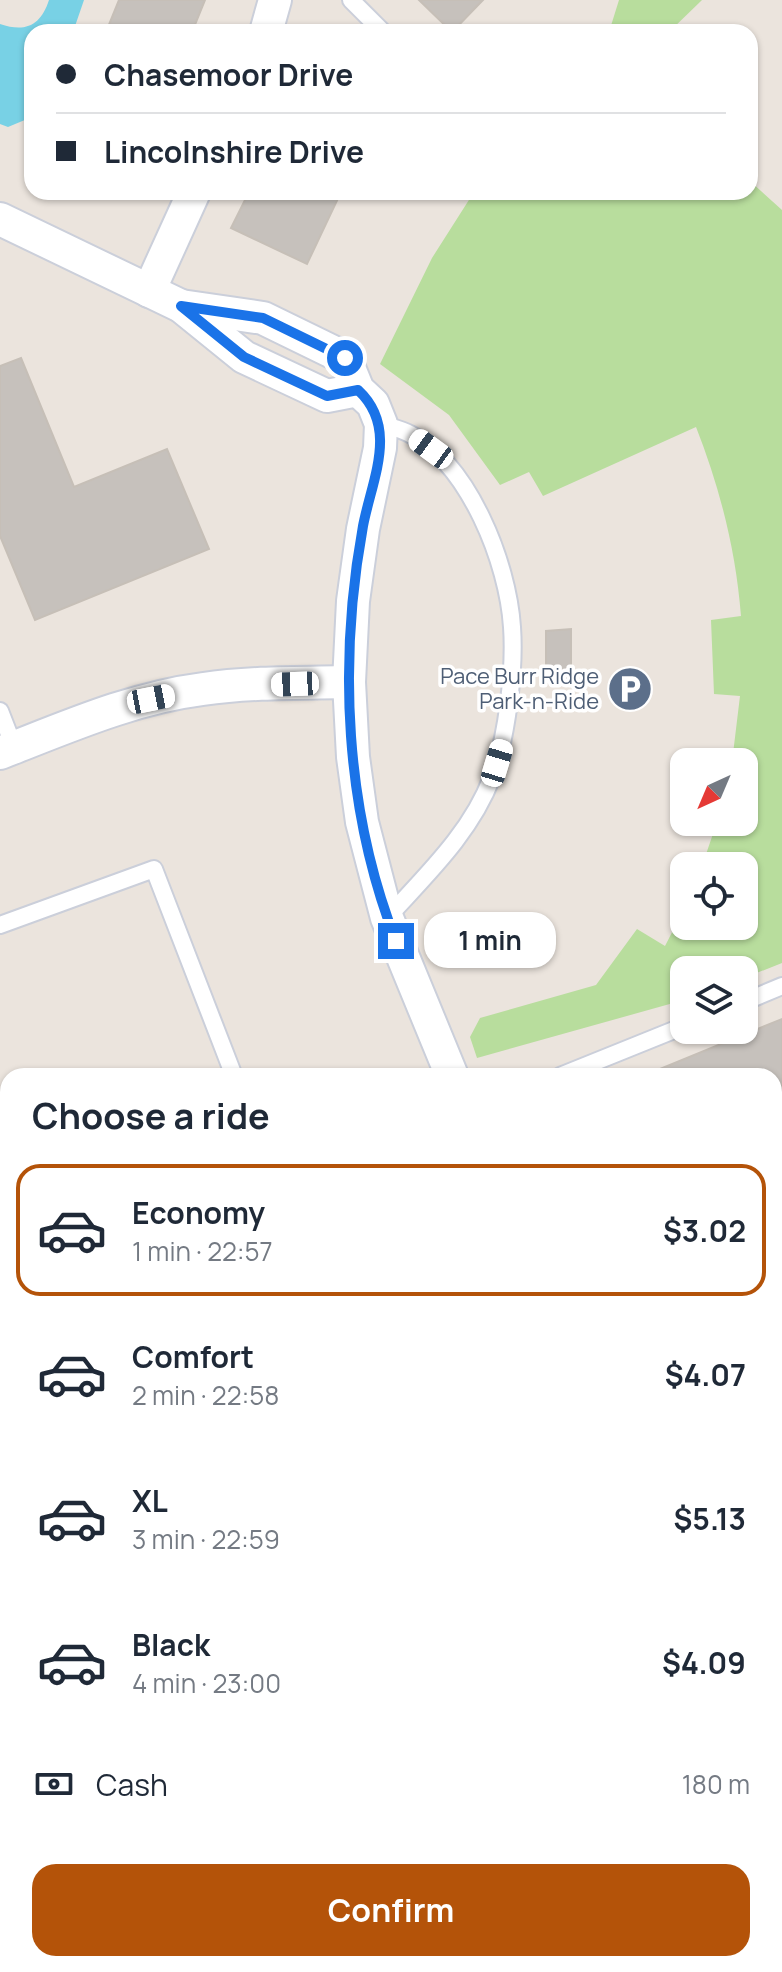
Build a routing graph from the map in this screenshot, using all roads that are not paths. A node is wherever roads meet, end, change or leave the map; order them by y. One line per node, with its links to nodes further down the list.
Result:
1 (275, 0): 3 (street)
2 (351, 0): 4 (lane)
3 (268, 24)
4 (375, 24)
5 (190, 200): 7 (street)
6 (0, 219): 7 (street)
7 (149, 291): 8 (street)
8 (181, 306): 9 (street); 9 (street)
9 (358, 390): 10 (street)
10 (381, 424): 11 (street); 14 (lane)
11 (349, 682): 13 (street); 14 (street)
12 (0, 711): 13 (lane)
13 (7, 750)
14 (387, 918): 20 (street)
15 (0, 925): 19 (lane)
16 (782, 986): 17 (lane)
17 (758, 996)
18 (670, 1032): 21 (lane)
19 (231, 1068)
20 (449, 1068)
21 (580, 1068)

